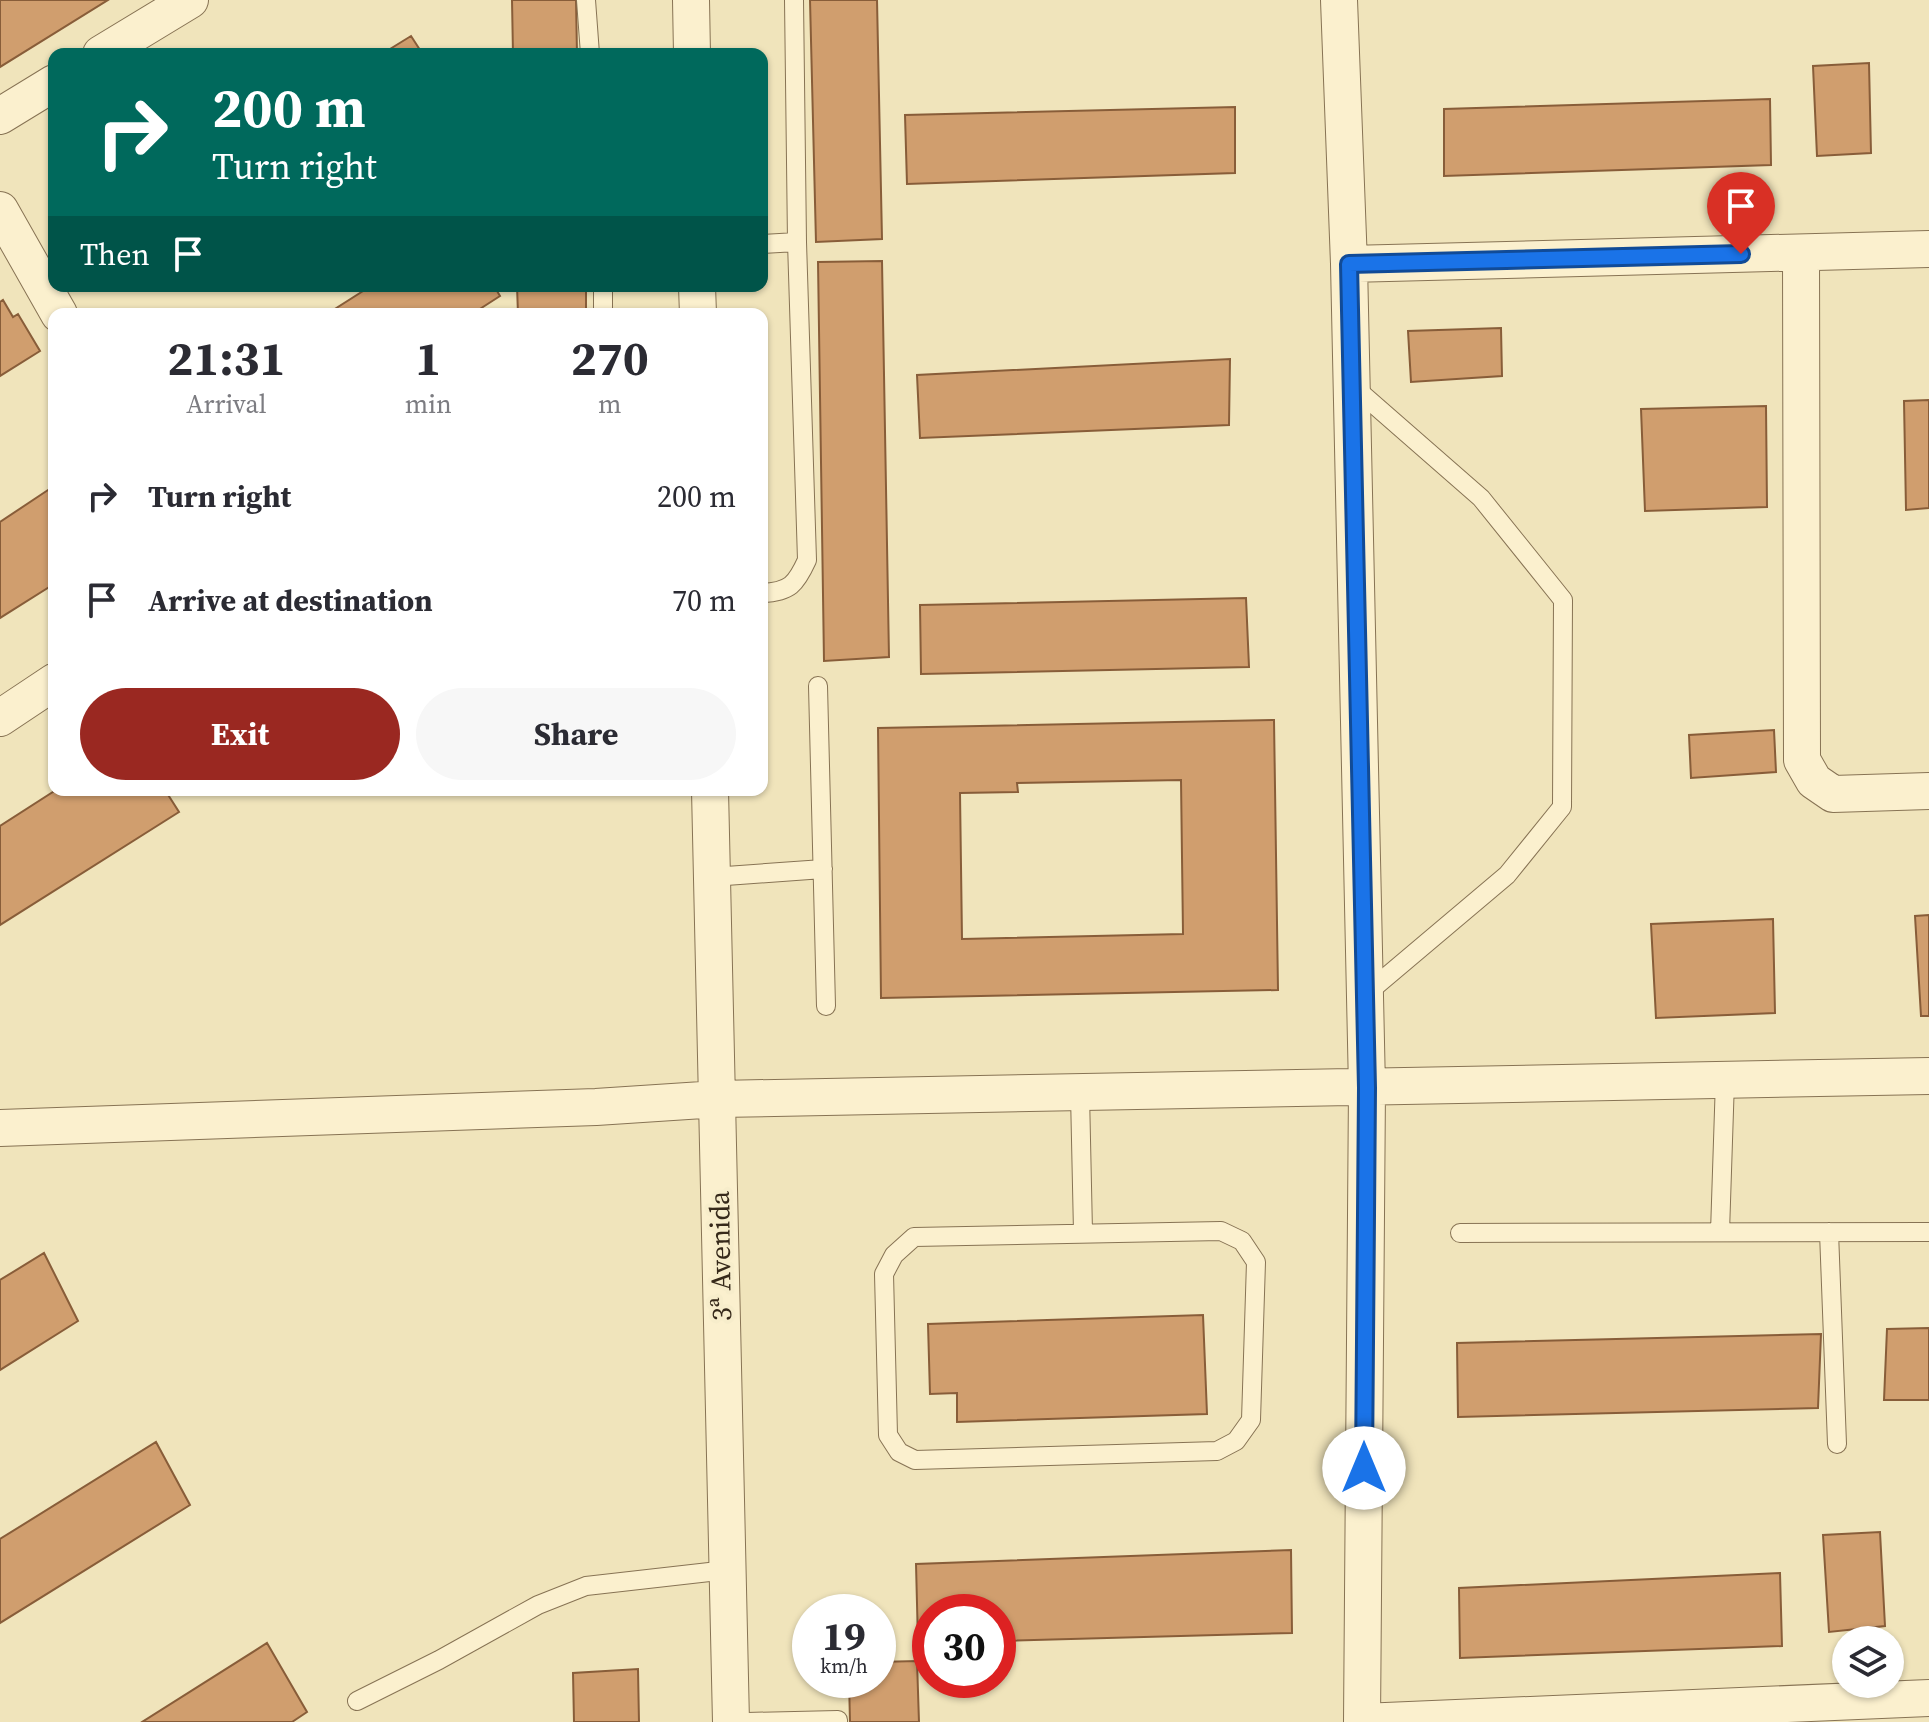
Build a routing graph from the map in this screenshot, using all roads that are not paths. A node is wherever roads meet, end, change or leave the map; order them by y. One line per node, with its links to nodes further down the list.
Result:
1 (190, 0): 6 (street)
2 (586, 0): 7 (lane)
3 (691, 0): 8 (street)
4 (794, 0): 12 (lane)
5 (1339, 0): 16 (street)
6 (111, 48)
7 (590, 48)
8 (692, 48)
9 (48, 87): 10 (street)
10 (0, 116)
11 (0, 210): 17 (street)
12 (797, 242): 13 (lane); 19 (lane)
13 (768, 244)
14 (1929, 249): 15 (street)
15 (1801, 253): 16 (street); 23 (street)
16 (1349, 264): 18 (street)
17 (56, 308)
18 (1352, 385): 27 (street); 27 (lane)
19 (768, 593)
20 (48, 686): 22 (street)
21 (818, 686): 25 (lane)
22 (0, 718)
23 (1929, 791)
24 (710, 796): 26 (street, 3ª Avenida)
25 (823, 869): 26 (lane); 28 (lane)
26 (712, 877): 33 (street, 3ª Avenida)
27 (1365, 995): 31 (street)
28 (826, 1006)
29 (1929, 1076): 30 (street)
30 (1725, 1080): 31 (street); 36 (lane)
31 (1367, 1088): 32 (street); 48 (street)
32 (1080, 1094): 33 (street); 35 (lane)
33 (718, 1099): 34 (street); 41 (street, 3ª Avenida)
34 (0, 1128)
35 (1083, 1232): 35 (lane)
36 (1720, 1232): 37 (lane); 39 (lane)
37 (1829, 1232): 38 (lane); 40 (lane)
38 (1929, 1232)
39 (1460, 1233)
40 (1837, 1444)
41 (727, 1570): 43 (lane); 45 (street, 3ª Avenida)
42 (1929, 1698): 44 (street)
43 (357, 1701)
44 (1860, 1711): 48 (street)
45 (731, 1722)
46 (747, 1722): 47 (lane)
47 (838, 1722)
48 (1362, 1722)

